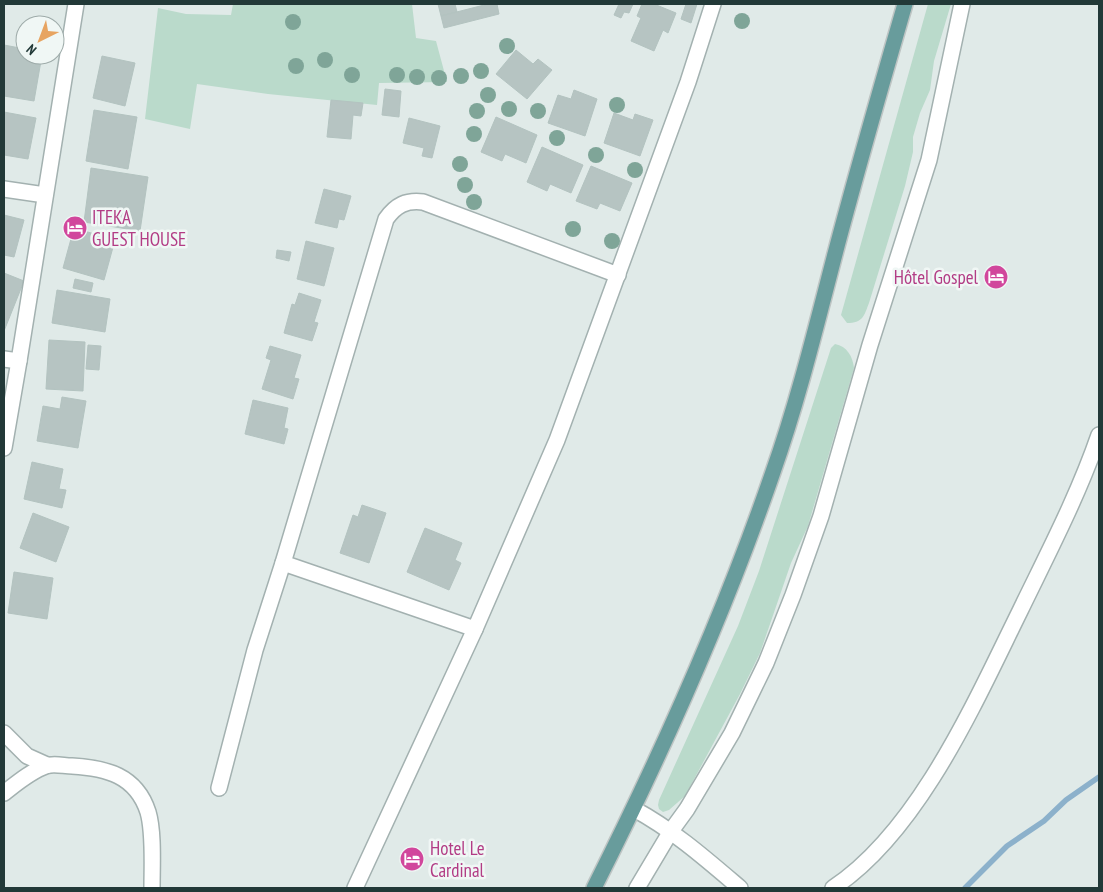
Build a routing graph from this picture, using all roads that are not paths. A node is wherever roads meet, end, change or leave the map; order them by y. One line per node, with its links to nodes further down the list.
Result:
1 (76, 4): 6 (street)
2 (713, 4): 7 (street)
3 (905, 4): 18 (main road)
4 (962, 4): 19 (street)
5 (4, 189): 6 (street)
6 (45, 195): 9 (street)
7 (618, 274): 12 (street); 13 (street)
8 (4, 359): 9 (street)
9 (19, 361): 11 (street)
10 (1099, 435): 25 (street)
11 (4, 448)
12 (283, 564): 13 (street); 16 (street)
13 (476, 629): 21 (street)
14 (4, 733): 15 (street)
15 (47, 765): 17 (street); 20 (street)
16 (220, 788)
17 (4, 793)
18 (634, 809): 19 (street); 22 (main road)
19 (671, 832): 23 (street); 24 (street)
20 (152, 888)
21 (355, 888)
22 (594, 888)
23 (637, 888)
24 (740, 888)
25 (833, 888)

